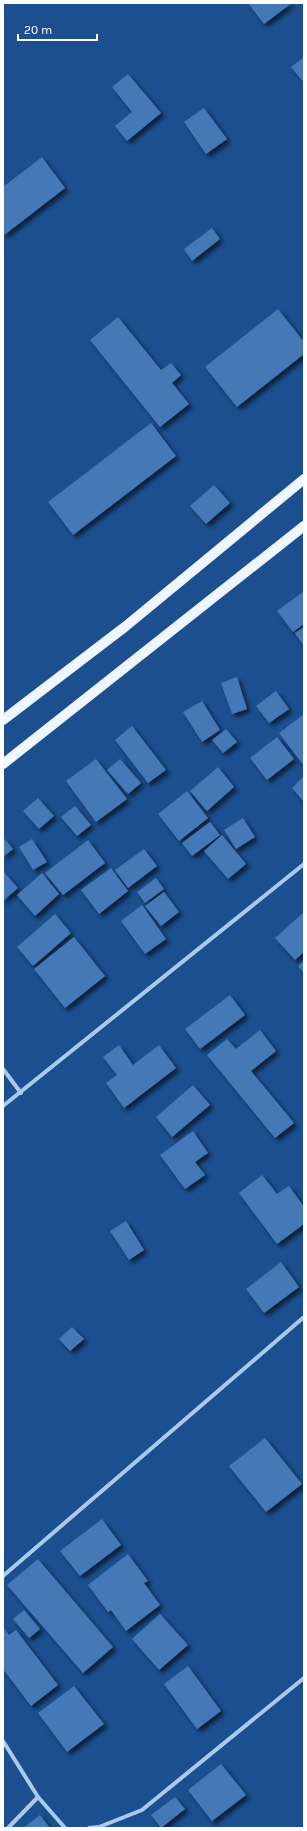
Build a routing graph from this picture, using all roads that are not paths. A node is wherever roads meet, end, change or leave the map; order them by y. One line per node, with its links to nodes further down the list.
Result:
1 (304, 479): 3 (main road)
2 (304, 526): 4 (main road)
3 (3, 720)
4 (3, 764)
5 (304, 864): 7 (street)
6 (3, 1069): 7 (street)
7 (21, 1093): 8 (street)
8 (3, 1106)
9 (304, 1317): 10 (street)
10 (3, 1576)
11 (304, 1678): 16 (street)
12 (3, 1742): 13 (street)
13 (38, 1797): 14 (street); 15 (street)
14 (8, 1828)
15 (65, 1828)
16 (89, 1828)

